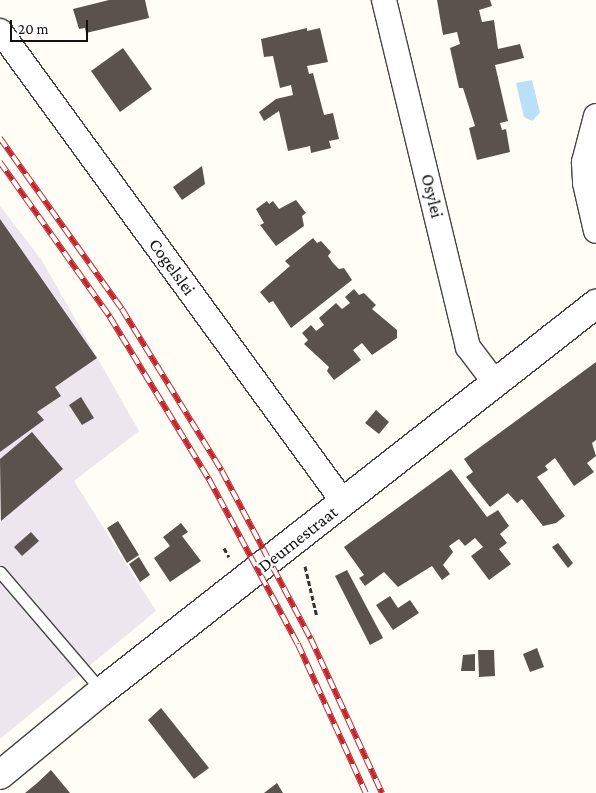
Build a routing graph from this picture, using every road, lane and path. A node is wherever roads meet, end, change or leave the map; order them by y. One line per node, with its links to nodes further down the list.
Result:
1 (384, 0): 6 (street, Osylei)
2 (0, 31): 7 (street, Cogelslei)
3 (596, 116): 4 (street)
4 (596, 231)
5 (596, 304): 6 (street, Deurnestraat)
6 (496, 384): 7 (street, Deurnestraat)
7 (344, 503): 8 (street, Deurnestraat)
8 (292, 544): 10 (path); 11 (street, Deurnestraat)
9 (0, 572): 11 (lane)
10 (317, 616)
11 (102, 691): 12 (street, Deurnestraat)
12 (0, 775)

